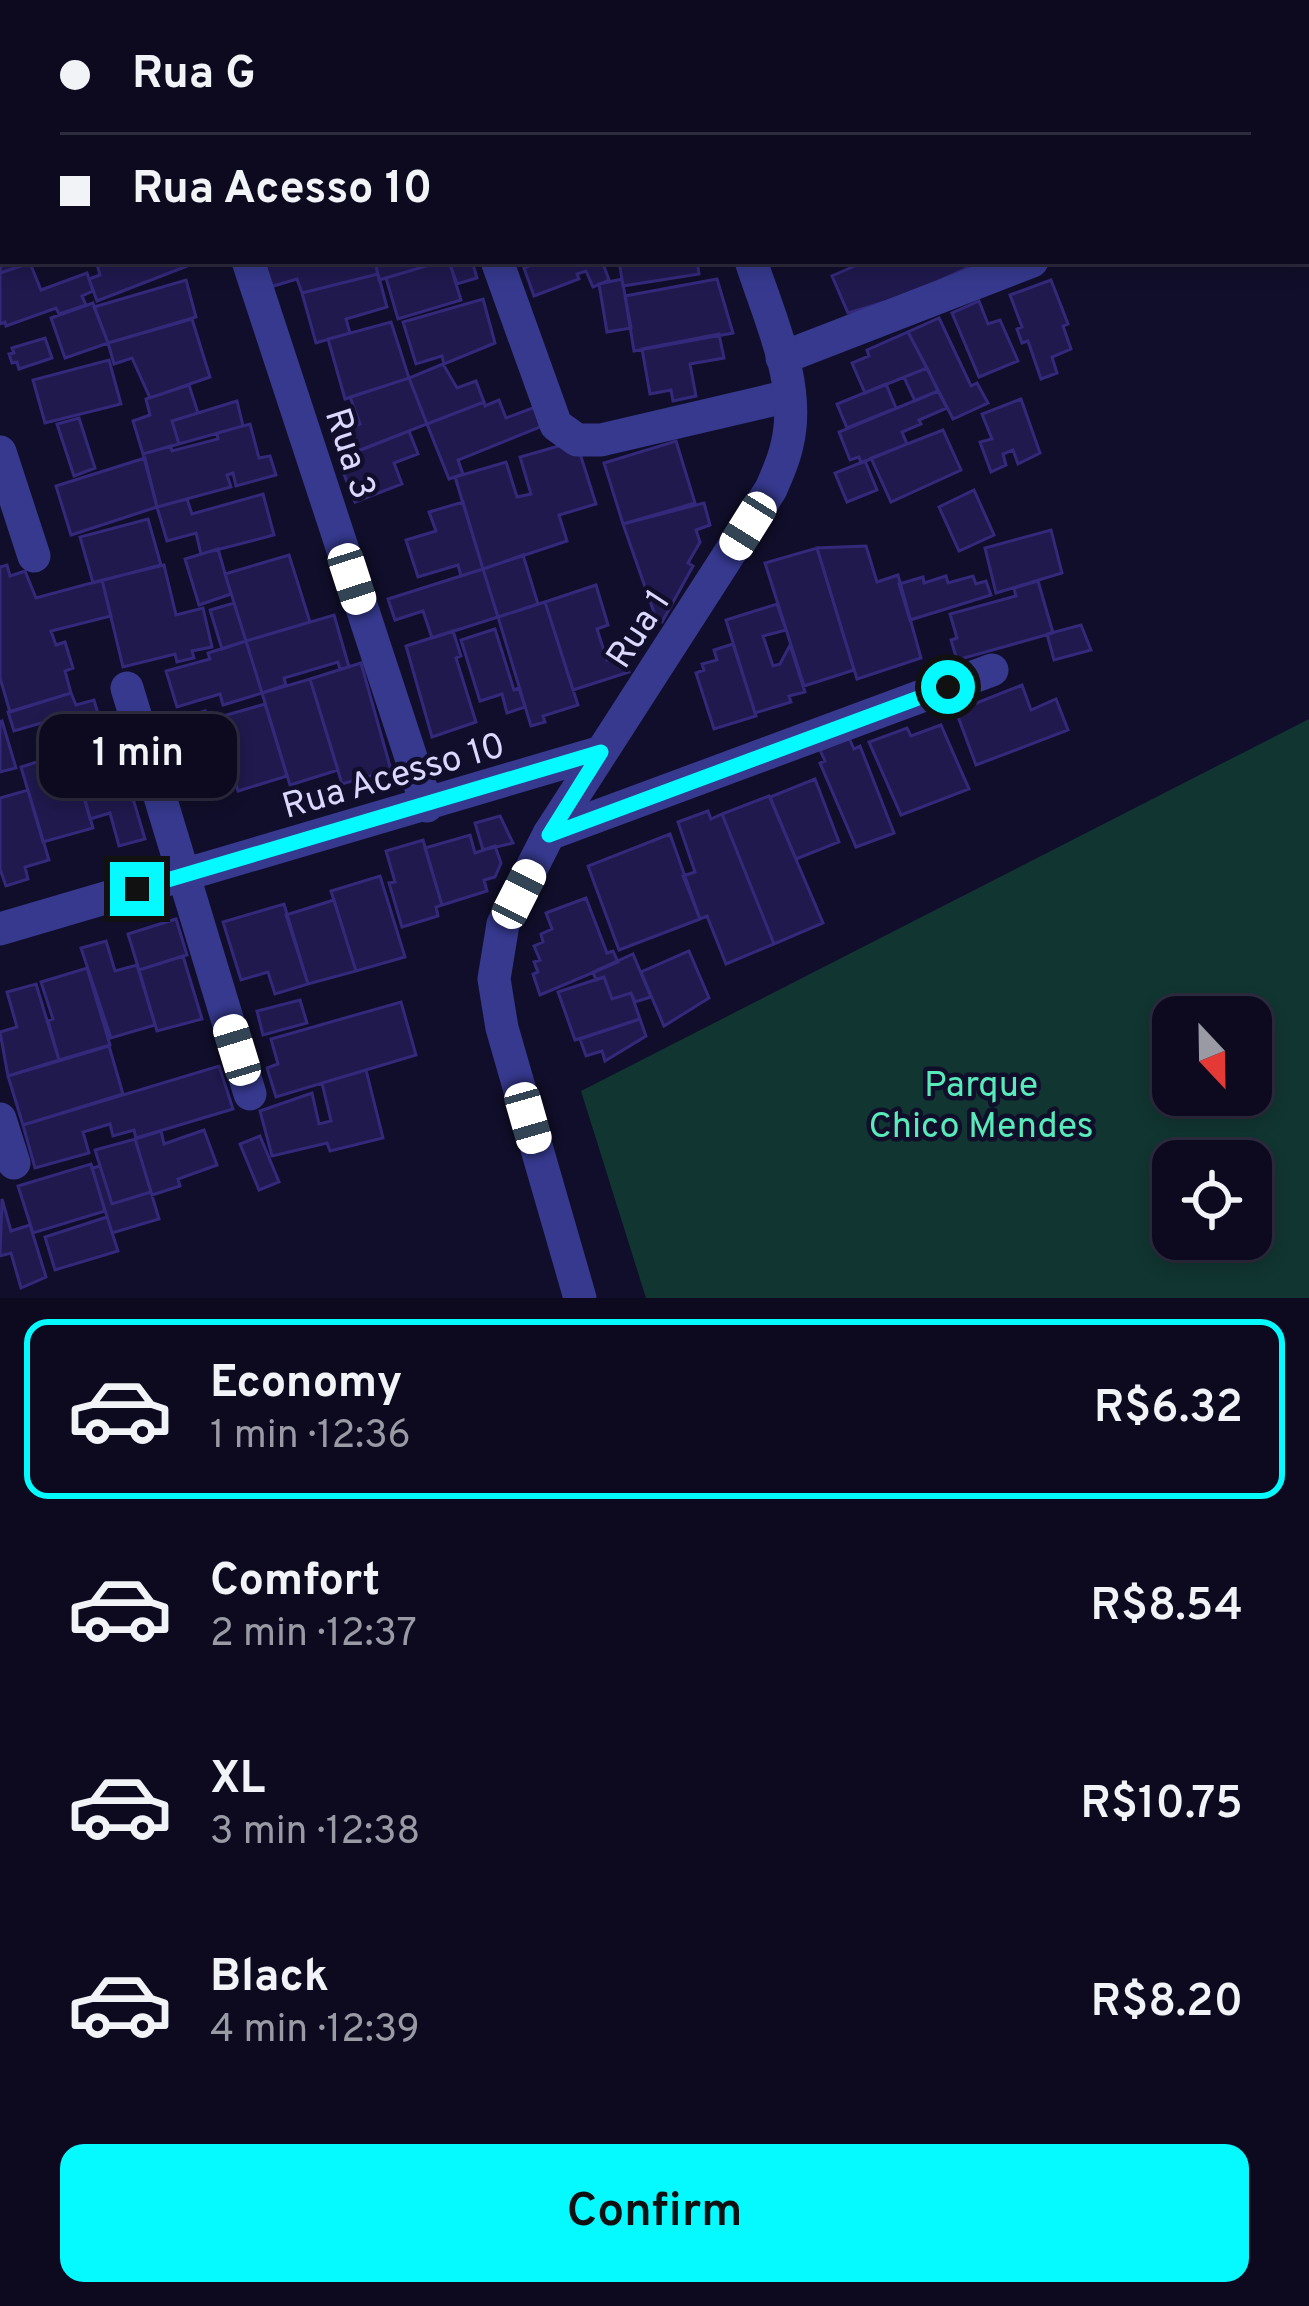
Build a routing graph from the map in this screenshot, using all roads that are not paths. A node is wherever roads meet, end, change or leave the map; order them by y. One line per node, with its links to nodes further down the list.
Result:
1 (249, 264): 12 (street, Rua 3)
2 (498, 264): 6 (street)
3 (753, 264): 5 (street, Rua 1)
4 (1024, 264): 5 (street)
5 (782, 358): 6 (street, Rua 1)
6 (789, 396): 11 (street, Rua 1)
7 (0, 452): 8 (street)
8 (34, 556)
9 (992, 670): 13 (street)
10 (127, 688): 14 (street)
11 (601, 752): 12 (street, Rua Acesso 10); 13 (street, Rua 1)
12 (427, 806): 14 (street, Rua Acesso 10)
13 (549, 835): 19 (street, Rua 1)
14 (183, 875): 15 (street, Rua Acesso 10); 16 (street)
15 (0, 929)
16 (250, 1094)
17 (0, 1119): 18 (street)
18 (14, 1163)
19 (580, 1298)

